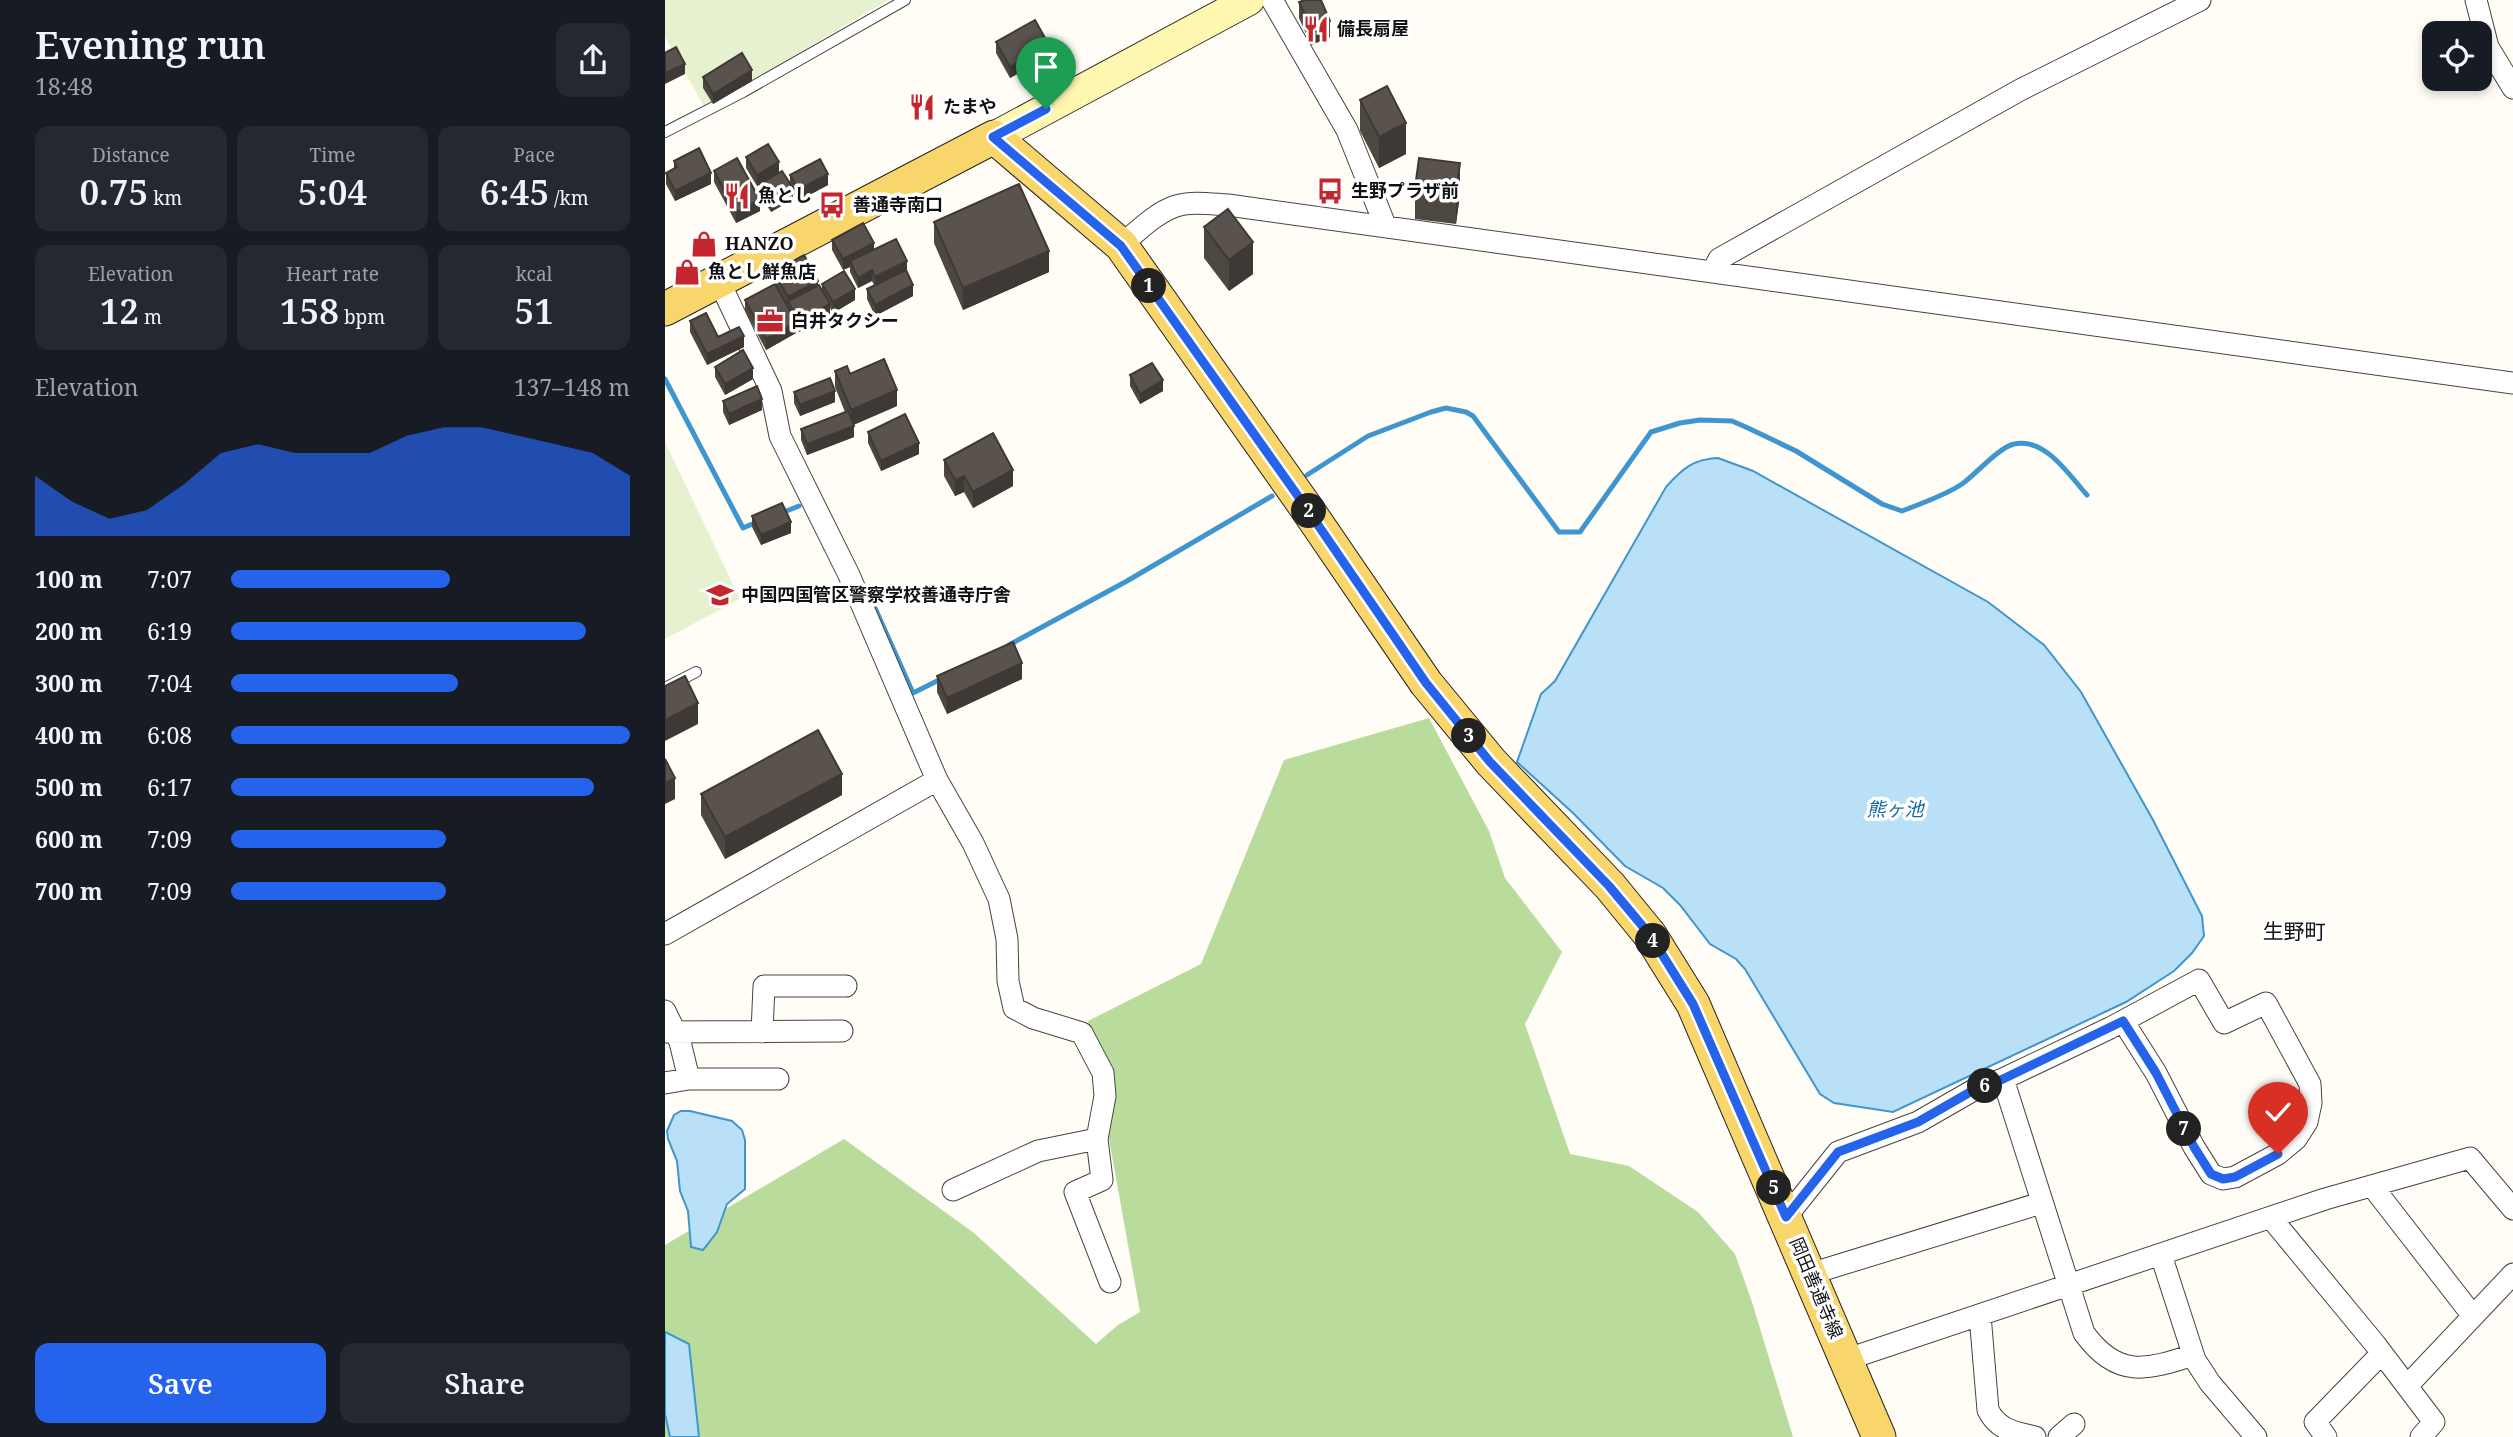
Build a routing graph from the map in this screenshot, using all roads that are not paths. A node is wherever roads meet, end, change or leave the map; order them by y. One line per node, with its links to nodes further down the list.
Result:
1 (905, 0): 7 (lane)
2 (1249, 0): 8 (street)
3 (1272, 0): 9 (street)
4 (2200, 0): 11 (street)
5 (2476, 0): 6 (street)
6 (2513, 88)
7 (665, 132)
8 (993, 137): 10 (main road, 岡田善通寺線); 12 (main road)
9 (1385, 225): 10 (street); 11 (street)
10 (1121, 246): 34 (main road, 岡田善通寺線)
11 (1713, 271): 14 (street)
12 (719, 281): 13 (main road); 17 (street)
13 (665, 309)
14 (2513, 383)
15 (696, 672): 16 (lane)
16 (665, 688)
17 (937, 780): 18 (street); 29 (street)
18 (665, 934)
19 (846, 986): 24 (street)
20 (665, 1012): 23 (street)
21 (2123, 1021): 21 (street); 27 (street)
22 (842, 1031): 24 (street)
23 (670, 1032): 24 (street); 25 (street)
24 (762, 1032)
25 (689, 1079): 26 (street); 28 (street)
26 (778, 1079)
27 (2003, 1079): 32 (street); 34 (street)
28 (665, 1083)
29 (1097, 1139): 31 (street); 39 (street)
30 (2372, 1186): 33 (street); 35 (street); 42 (street)
31 (953, 1190)
32 (2041, 1203): 37 (street); 40 (street)
33 (2513, 1209)
34 (1786, 1217): 37 (main road, 岡田善通寺線)
35 (2270, 1218): 36 (street); 43 (street)
36 (2161, 1255): 40 (street); 44 (street)
37 (1810, 1273): 45 (main road, 岡田善通寺線)
38 (2513, 1274): 42 (street)
39 (1110, 1282)
40 (2068, 1286): 41 (street); 44 (street)
41 (1980, 1315): 45 (street); 48 (street)
42 (2473, 1316): 46 (street)
43 (2382, 1353): 46 (street); 50 (street)
44 (2193, 1355): 49 (street)
45 (1845, 1360): 47 (main road, 岡田善通寺線)
46 (2407, 1385): 51 (street)
47 (1879, 1437)
48 (2035, 1437)
49 (2256, 1437)
50 (2326, 1437)
51 (2421, 1437)

